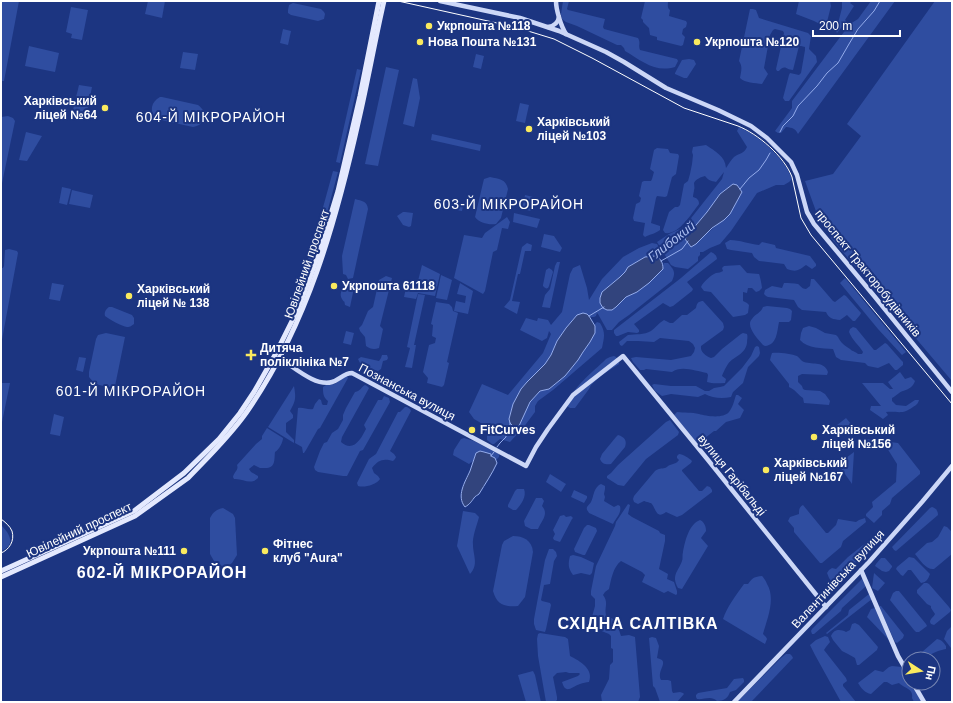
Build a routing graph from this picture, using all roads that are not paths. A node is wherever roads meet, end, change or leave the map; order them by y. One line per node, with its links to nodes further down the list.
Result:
1 (380, 1): 8 (main road, Ювілейний проспект)
2 (384, 1): 8 (main road, Ювілейний проспект)
3 (440, 1): 6 (street, проспект Тракторобудівників)
4 (556, 1): 5 (street)
5 (559, 17): 6 (street); 7 (street)
6 (547, 27): 7 (street, проспект Тракторобудівників)
7 (567, 35): 11 (street, проспект Тракторобудівників)
8 (349, 151): 9 (main road, Ювілейний проспект)
9 (308, 292): 10 (main road, Ювілейний проспект); 14 (main road, Ювілейний проспект)
10 (279, 358): 12 (street, Познанська вулиця); 14 (main road, Ювілейний проспект)
11 (952, 392)
12 (526, 466): 18 (street, вулиця Гарібальді)
13 (952, 466): 15 (street, Валентинівська вулиця)
14 (186, 476): 16 (main road, Ювілейний проспект); 17 (main road, Ювілейний проспект)
15 (861, 570): 18 (street, Валентинівська вулиця); 19 (street)
16 (1, 571)
17 (1, 577)
18 (826, 607): 21 (street, Валентинівська вулиця)
19 (901, 661)
20 (918, 691): 22 (street)
21 (734, 702)
22 (924, 702)

